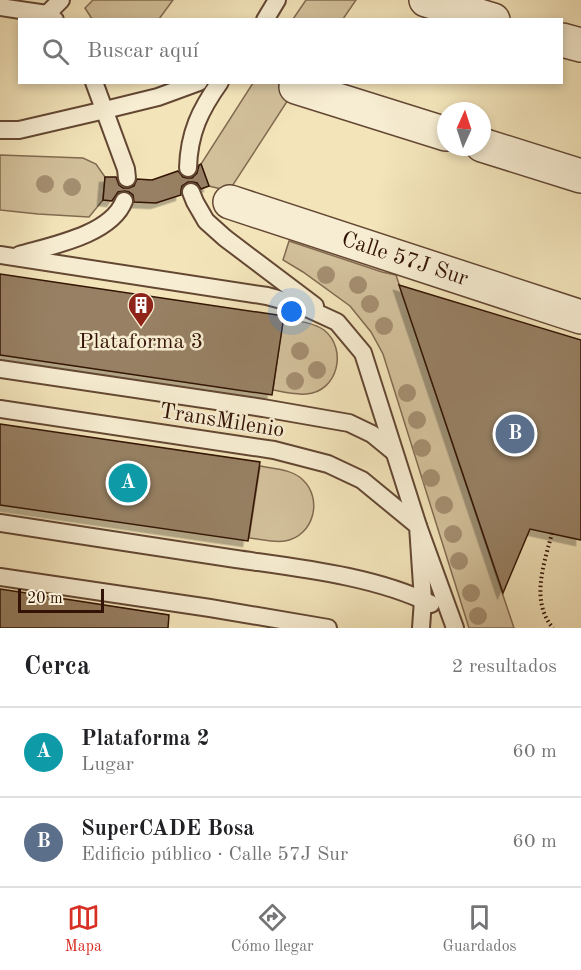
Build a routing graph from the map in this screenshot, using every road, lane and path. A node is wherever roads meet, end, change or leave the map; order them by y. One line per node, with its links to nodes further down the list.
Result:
1 (62, 0): 5 (lane)
2 (277, 0): 6 (lane)
3 (426, 0): 7 (street)
4 (0, 7): 5 (lane)
5 (51, 17)
6 (266, 18)
7 (486, 18)
8 (563, 40): 9 (street)
9 (581, 45)
10 (95, 84): 14 (lane)
11 (194, 84): 14 (lane)
12 (218, 84): 18 (lane)
13 (296, 87): 16 (street)
14 (105, 111): 15 (lane); 20 (lane)
15 (0, 130)
16 (437, 131)
17 (491, 148): 19 (street)
18 (188, 168)
19 (581, 176)
20 (127, 178)
21 (191, 192): 26 (lane)
22 (124, 201): 24 (lane)
23 (230, 202): 25 (street, Calle 57J Sur)
24 (7, 256): 26 (lane)
25 (581, 317)
26 (337, 322): 29 (lane)
27 (0, 369): 29 (lane, TransMilenio)
28 (0, 410): 31 (lane, TransMilenio)
29 (394, 452): 31 (lane)
30 (0, 523): 34 (lane)
31 (418, 526): 34 (lane); 35 (lane)
32 (552, 533): 38 (path)
33 (0, 577): 36 (lane)
34 (423, 600): 35 (lane); 37 (lane)
35 (452, 622)
36 (328, 628)
37 (420, 628)
38 (553, 628)

